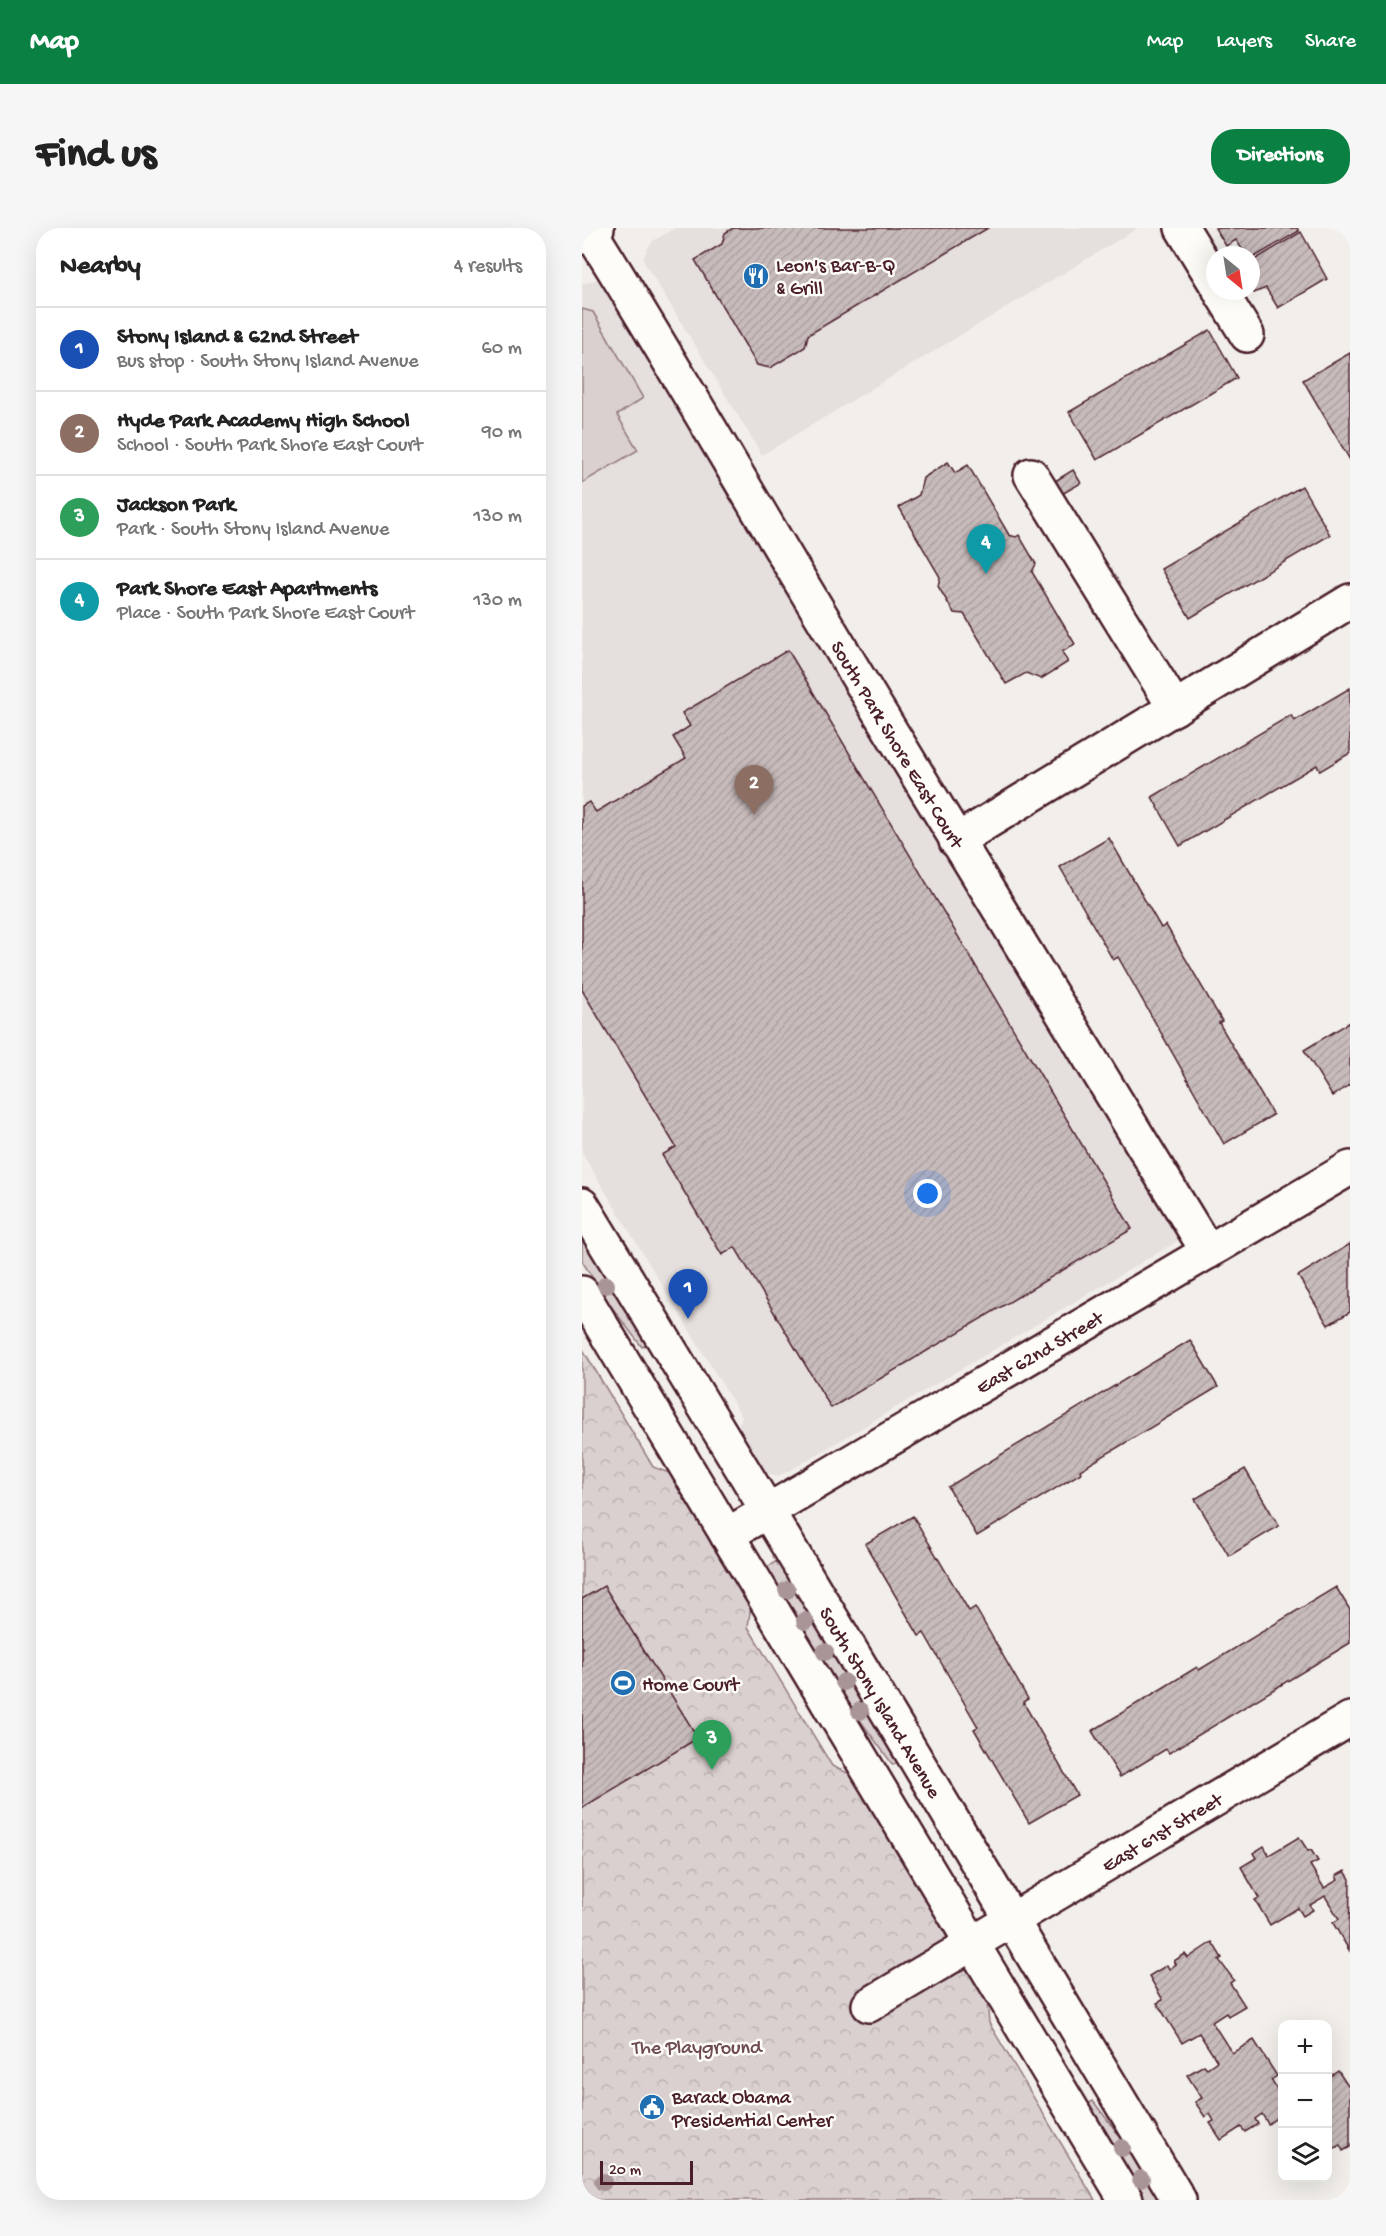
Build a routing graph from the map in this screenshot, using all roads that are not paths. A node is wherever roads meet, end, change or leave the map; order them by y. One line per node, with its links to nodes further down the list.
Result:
1 (1182, 228): 3 (street)
2 (590, 231): 9 (street, South Park Shore East Court)
3 (1206, 267)
4 (1226, 300): 5 (street)
5 (1248, 335)
6 (1031, 475): 8 (street)
7 (1350, 601): 8 (street)
8 (1175, 708): 9 (street)
9 (956, 841): 12 (street, South Park Shore East Court)
10 (1350, 1168): 12 (street, East 62nd Street)
11 (582, 1205): 14 (street, South Stony Island Avenue)
12 (1208, 1252): 14 (street, East 62nd Street)
13 (582, 1293): 15 (street)
14 (767, 1511): 15 (street, East 62nd Street); 17 (street, South Stony Island Avenue)
15 (727, 1535): 18 (street)
16 (1350, 1719): 17 (street, East 61st Street)
17 (1011, 1918): 18 (street, East 61st Street); 21 (street, South Stony Island Avenue)
18 (972, 1943): 19 (street, East 61st Street); 20 (street)
19 (869, 2005)
20 (1126, 2200)
21 (1179, 2200)

